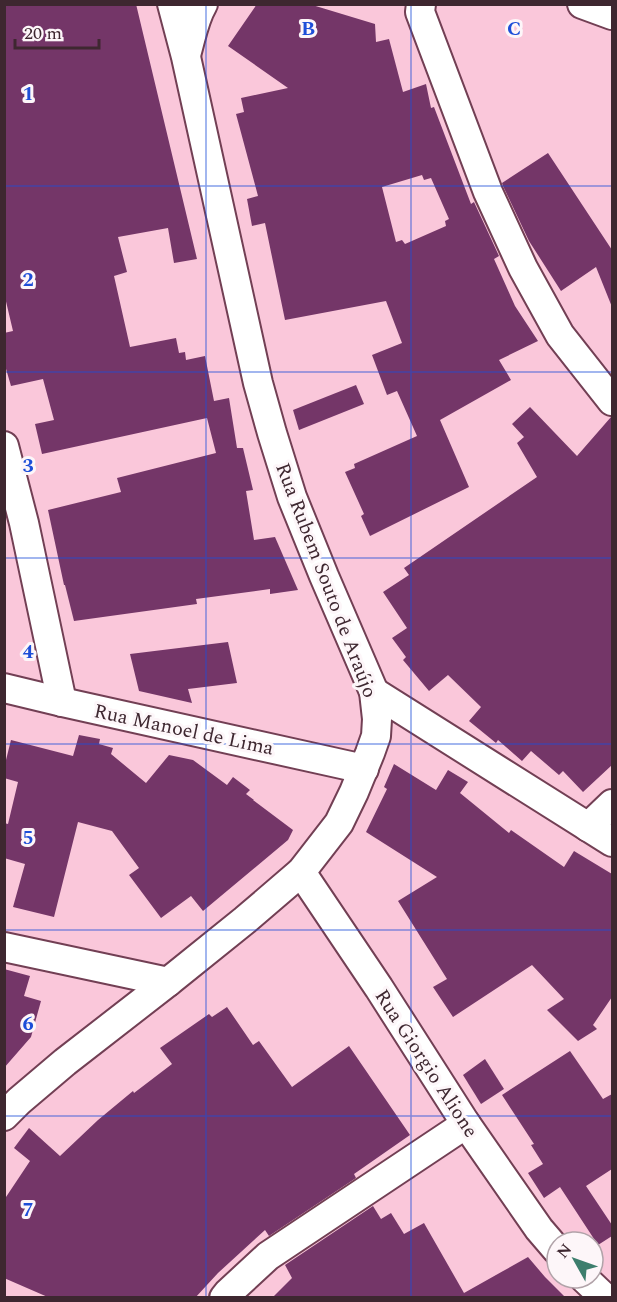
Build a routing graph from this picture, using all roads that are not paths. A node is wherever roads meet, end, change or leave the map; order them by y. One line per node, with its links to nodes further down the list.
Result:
1 (172, 4): 6 (street, Rua Rubem Souto de Araújo)
2 (204, 4): 6 (street)
3 (582, 4): 5 (street)
4 (413, 7): 7 (street)
5 (612, 15)
6 (186, 57): 10 (street, Rua Rubem Souto de Araújo)
7 (612, 401)
8 (4, 446): 11 (street)
9 (4, 688): 11 (street, Rua Manoel de Lima)
10 (374, 692): 12 (street, Rua Rubem Souto de Araújo); 14 (street)
11 (62, 702): 12 (street, Rua Manoel de Lima)
12 (364, 769): 16 (street, Rua Rubem Souto de Araújo)
13 (612, 804): 14 (street)
14 (588, 827): 15 (street)
15 (612, 842)
16 (301, 873): 18 (street, Rua Rubem Souto de Araújo); 20 (street, Rua Giorgio Alione)
17 (4, 947): 18 (street)
18 (168, 982): 19 (street, Rua Rubem Souto de Araújo)
19 (4, 1116)
20 (466, 1124): 21 (street, Rua Giorgio Alione); 22 (street)
21 (545, 1236)
22 (224, 1298)

